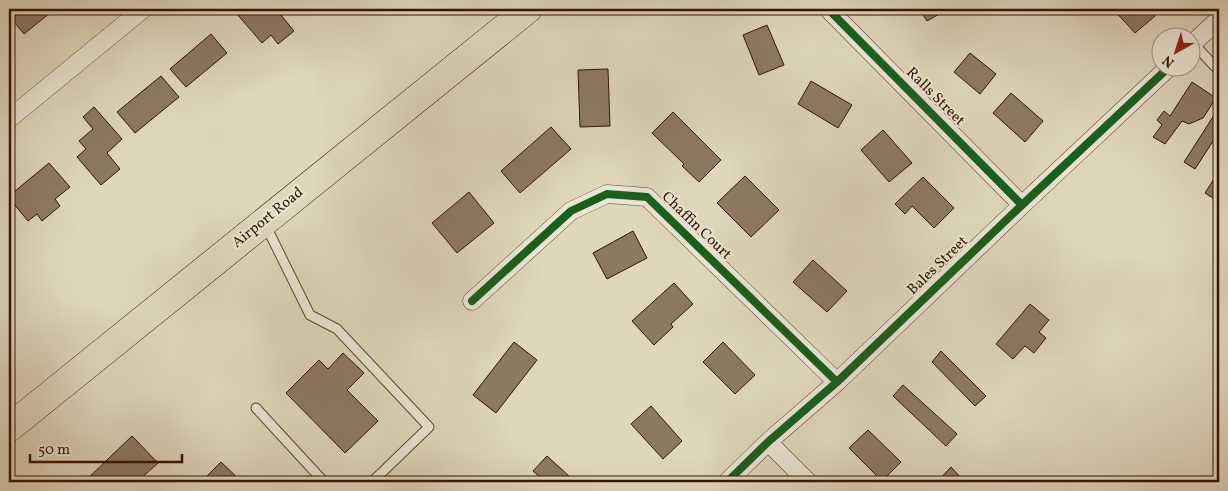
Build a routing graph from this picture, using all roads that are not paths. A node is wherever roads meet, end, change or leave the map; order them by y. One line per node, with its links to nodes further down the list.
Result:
1 (143, 9): 10 (street)
2 (528, 9): 12 (highway, Airport Road)
3 (1211, 9): 5 (street)
4 (829, 10): 11 (street, Ralls Street)
5 (1219, 18): 6 (street)
6 (1200, 37)
7 (1200, 53): 8 (lane)
8 (1219, 71)
9 (1157, 78): 11 (street, Bales Street)
10 (9, 119)
11 (1022, 205): 14 (street, Bales Street)
12 (264, 222): 16 (highway, Airport Road); 19 (lane)
13 (472, 301): 14 (street, Chaffin Court)
14 (837, 382): 17 (street, Bales Street)
15 (256, 408): 18 (lane)
16 (9, 428)
17 (768, 442): 20 (street, Bales Street); 21 (street)
18 (324, 482)
19 (372, 482)
20 (727, 482)
21 (808, 482)

